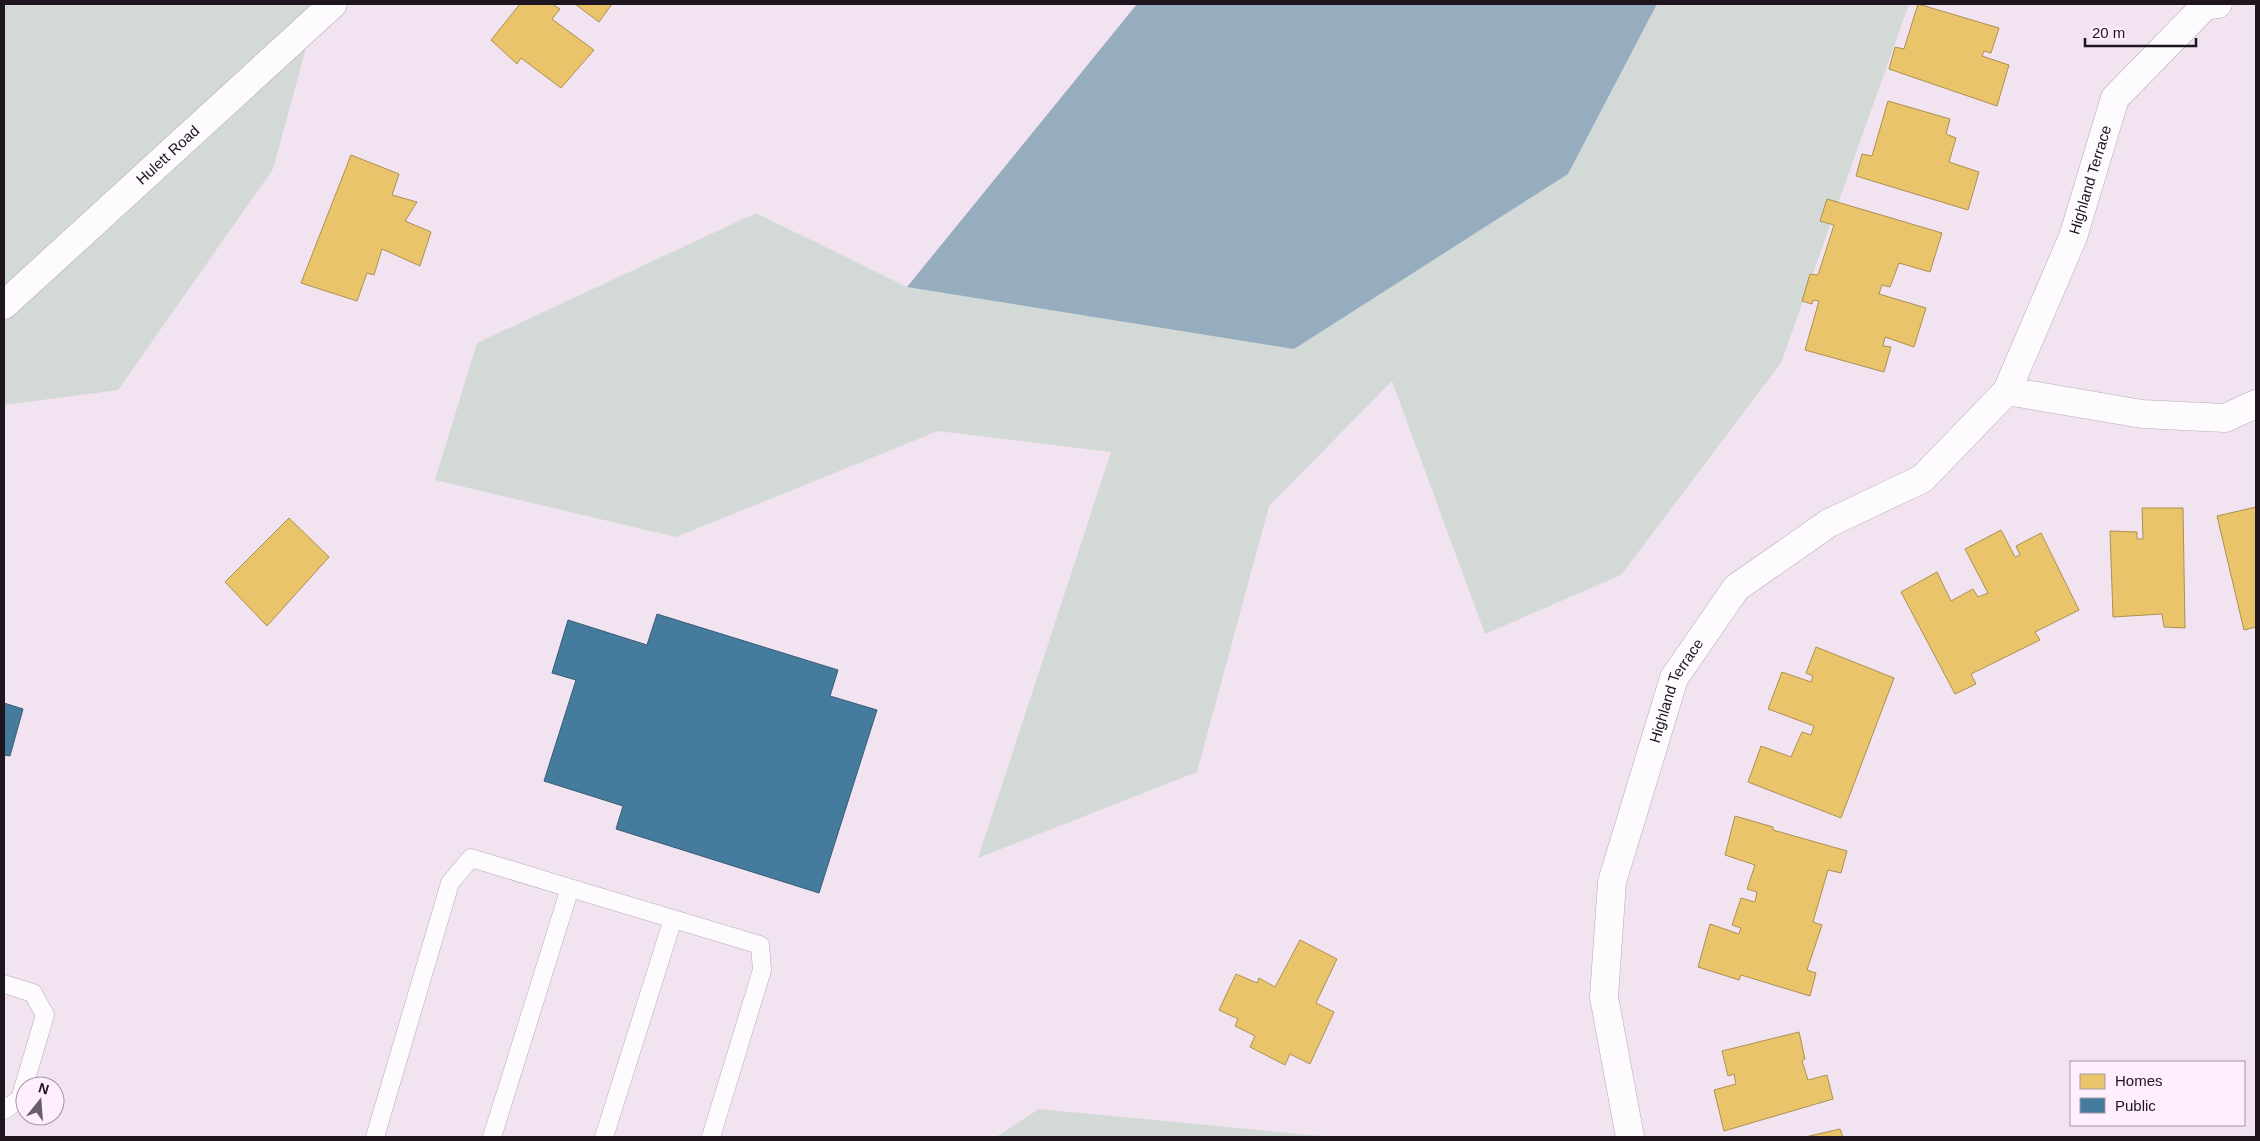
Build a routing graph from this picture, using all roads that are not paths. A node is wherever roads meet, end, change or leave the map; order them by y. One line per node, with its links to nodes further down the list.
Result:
1 (333, 4): 3 (street, Hulett Road)
2 (2218, 4): 4 (street, Highland Terrace)
3 (4, 305)
4 (2007, 391): 5 (street); 14 (street, Highland Terrace)
5 (2256, 404)
6 (570, 888): 7 (lane); 10 (lane); 11 (lane)
7 (673, 919): 12 (lane); 13 (lane)
8 (4, 984): 9 (lane)
9 (4, 1110)
10 (375, 1137)
11 (492, 1137)
12 (604, 1137)
13 (711, 1137)
14 (1630, 1137)

